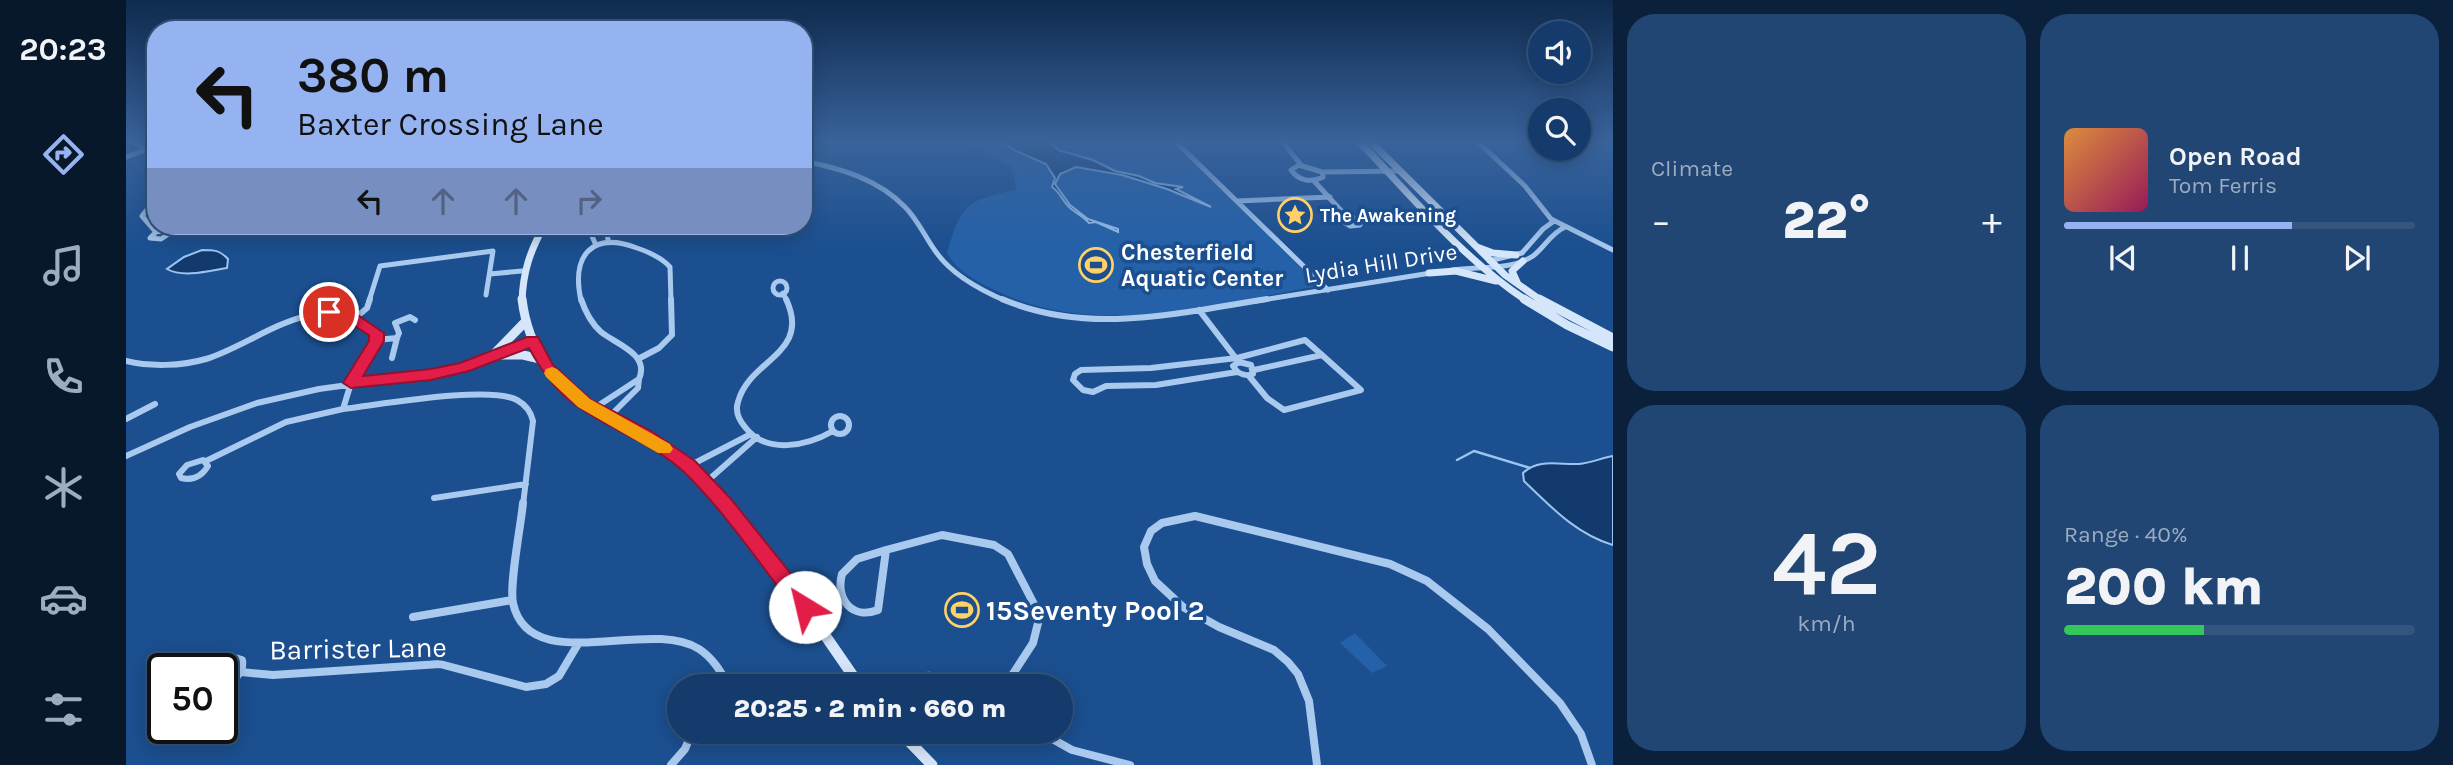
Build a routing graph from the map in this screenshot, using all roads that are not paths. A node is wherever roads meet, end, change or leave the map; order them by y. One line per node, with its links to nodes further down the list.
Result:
1 (859, 177): 30 (street, Lydia Hill Drive)
2 (1212, 177): 10 (street)
3 (1296, 177): 8 (street)
4 (1321, 177): 8 (street)
5 (1394, 177): 22 (street)
6 (1405, 177): 19 (street)
7 (1515, 177): 12 (street)
8 (1314, 181): 9 (street)
9 (1330, 197): 10 (street); 11 (street)
10 (1237, 201): 26 (street)
11 (1346, 216)
12 (1554, 221): 13 (street); 21 (street)
13 (1565, 227): 20 (street); 21 (street)
14 (538, 235): 23 (street)
15 (591, 235): 18 (street)
16 (607, 235): 17 (street)
17 (608, 240): 18 (street); 43 (street)
18 (595, 243): 43 (street)
19 (1471, 244): 21 (street); 22 (street)
20 (1613, 250)
21 (1520, 258): 22 (street, Lydia Hill Drive); 27 (street)
22 (1488, 264): 24 (street, Lydia Hill Drive); 27 (street); 27 (street)
23 (522, 271): 25 (street); 33 (street)
24 (1429, 273): 26 (street, Lydia Hill Drive); 27 (street)
25 (489, 274): 29 (street); 31 (street)
26 (1328, 289): 30 (street, Lydia Hill Drive)
27 (1519, 290): 35 (street); 38 (street)
28 (783, 293): 56 (street)
29 (486, 295)
30 (1199, 310): 44 (street)
31 (354, 319): 36 (street); 45 (street)
32 (415, 320): 34 (street)
33 (525, 322): 37 (street); 39 (street)
34 (397, 338): 36 (street); 41 (street)
35 (1613, 338)
36 (376, 340): 49 (street)
37 (532, 341): 39 (street); 42 (street)
38 (1613, 347)
39 (493, 355): 42 (street); 49 (street)
40 (1322, 355): 44 (street); 47 (street); 47 (street)
41 (391, 358)
42 (541, 359): 52 (street)
43 (638, 359): 48 (street)
44 (1238, 360): 46 (street); 46 (street); 47 (street)
45 (126, 361)
46 (1237, 372): 47 (street)
47 (1252, 373)
48 (639, 379): 52 (street); 53 (street)
49 (351, 383): 51 (street); 57 (street)
50 (155, 404): 54 (street)
51 (343, 409): 58 (street); 61 (street)
52 (593, 409): 53 (street)
53 (608, 418): 59 (street)
54 (126, 419)
55 (833, 431): 56 (street)
56 (754, 436): 59 (street); 60 (street)
57 (126, 456)
58 (206, 461)
59 (689, 466): 60 (street)
60 (705, 483): 71 (street)
61 (526, 484): 62 (street); 64 (street)
62 (434, 498)
63 (886, 550): 63 (street); 72 (street)
64 (512, 600): 65 (street); 66 (street)
65 (413, 617)
66 (578, 645): 68 (street, Barrister Lane); 70 (street)
67 (238, 658): 68 (street, Barrister Lane)
68 (241, 671): 69 (street, Barrister Lane)
69 (238, 674)
70 (722, 674)
71 (852, 674)
72 (1013, 674)
73 (687, 744): 76 (street)
74 (912, 744): 77 (street)
75 (1061, 744): 78 (street)
76 (671, 765)
77 (932, 765)
78 (1130, 765)
79 (1317, 765): 80 (street)
80 (1592, 765)

